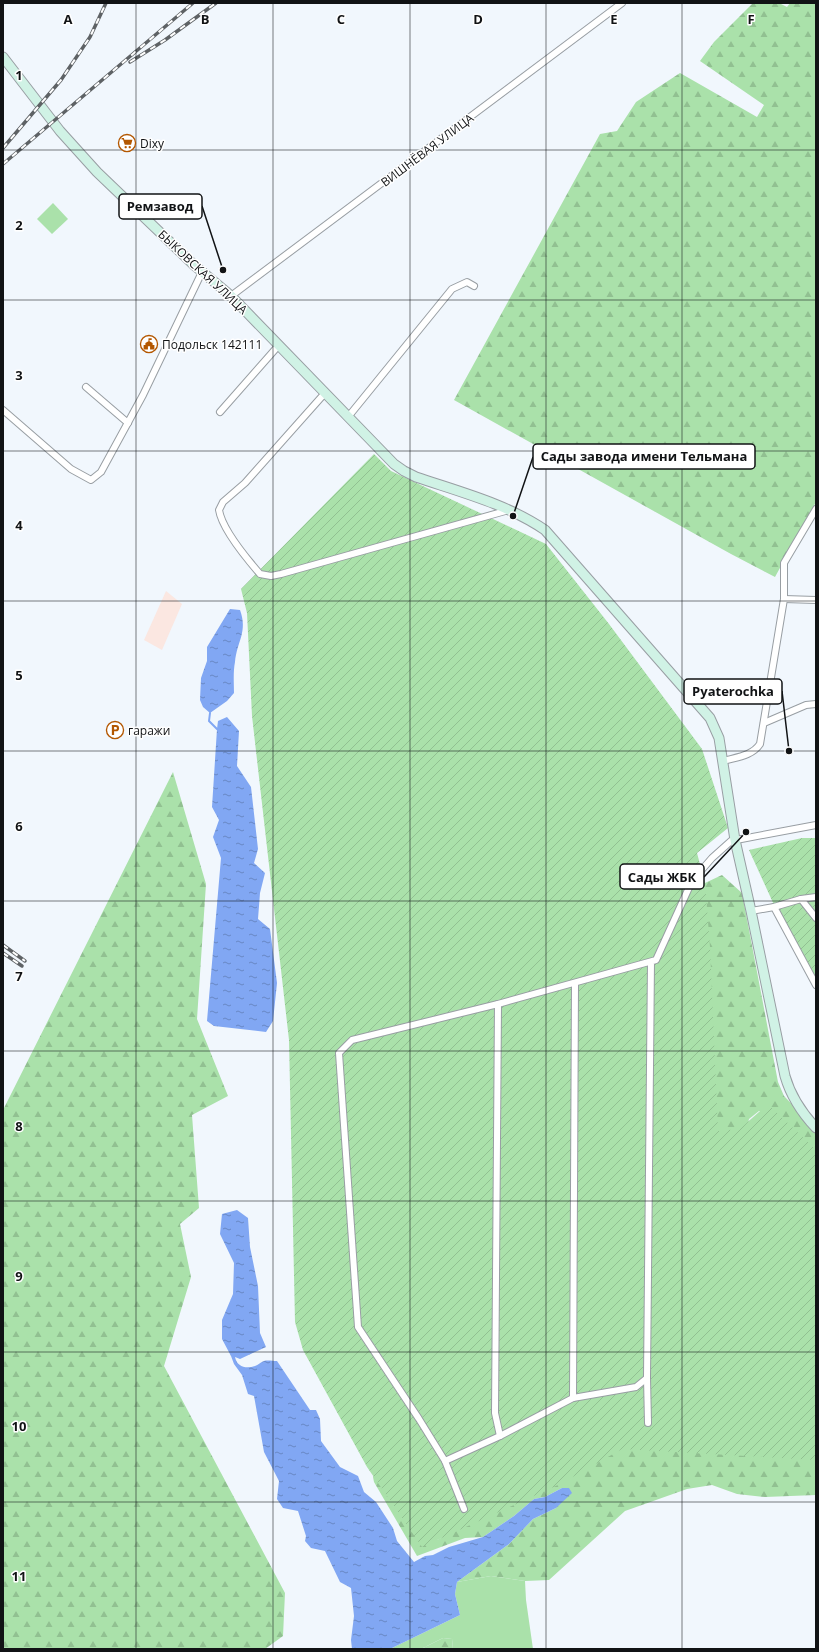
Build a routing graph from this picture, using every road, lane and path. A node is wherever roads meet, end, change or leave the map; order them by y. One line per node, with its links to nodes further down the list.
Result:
1 (622, 3): 5 (street, ВИШНЁВАЯ УЛИЦА)
2 (3, 57): 3 (street, БЫКОВСКАЯ УЛИЦА)
3 (202, 272): 5 (street, БЫКОВСКАЯ УЛИЦА); 12 (street)
4 (474, 286): 11 (street)
5 (230, 296): 6 (street, БЫКОВСКАЯ УЛИЦА)
6 (279, 346): 8 (street, БЫКОВСКАЯ УЛИЦА); 10 (street)
7 (86, 387): 12 (street)
8 (325, 393): 11 (street, БЫКОВСКАЯ УЛИЦА); 14 (street)
9 (3, 410): 12 (street)
10 (220, 412)
11 (348, 417): 14 (street, БЫКОВСКАЯ УЛИЦА)
12 (128, 423)
13 (816, 509): 15 (street)
14 (509, 510): 19 (street, БЫКОВСКАЯ УЛИЦА)
15 (784, 599): 16 (street); 18 (street)
16 (816, 600)
17 (816, 704): 18 (street)
18 (764, 723): 19 (street)
19 (723, 761): 21 (street, БЫКОВСКАЯ УЛИЦА)
20 (816, 825): 21 (street)
21 (735, 840): 25 (street, БЫКОВСКАЯ УЛИЦА); 27 (street)
22 (816, 897): 23 (street)
23 (801, 898): 24 (street); 26 (street)
24 (774, 907): 25 (street); 29 (street)
25 (751, 911): 31 (street, БЫКОВСКАЯ УЛИЦА)
26 (816, 918)
27 (650, 962): 28 (street); 32 (street)
28 (575, 984): 30 (street); 33 (street)
29 (816, 986)
30 (498, 1004): 35 (street); 36 (street)
31 (816, 1128)
32 (647, 1378): 33 (street); 34 (street)
33 (573, 1398): 35 (street)
34 (648, 1423)
35 (500, 1436): 36 (street)
36 (445, 1461): 37 (street)
37 (464, 1509)

